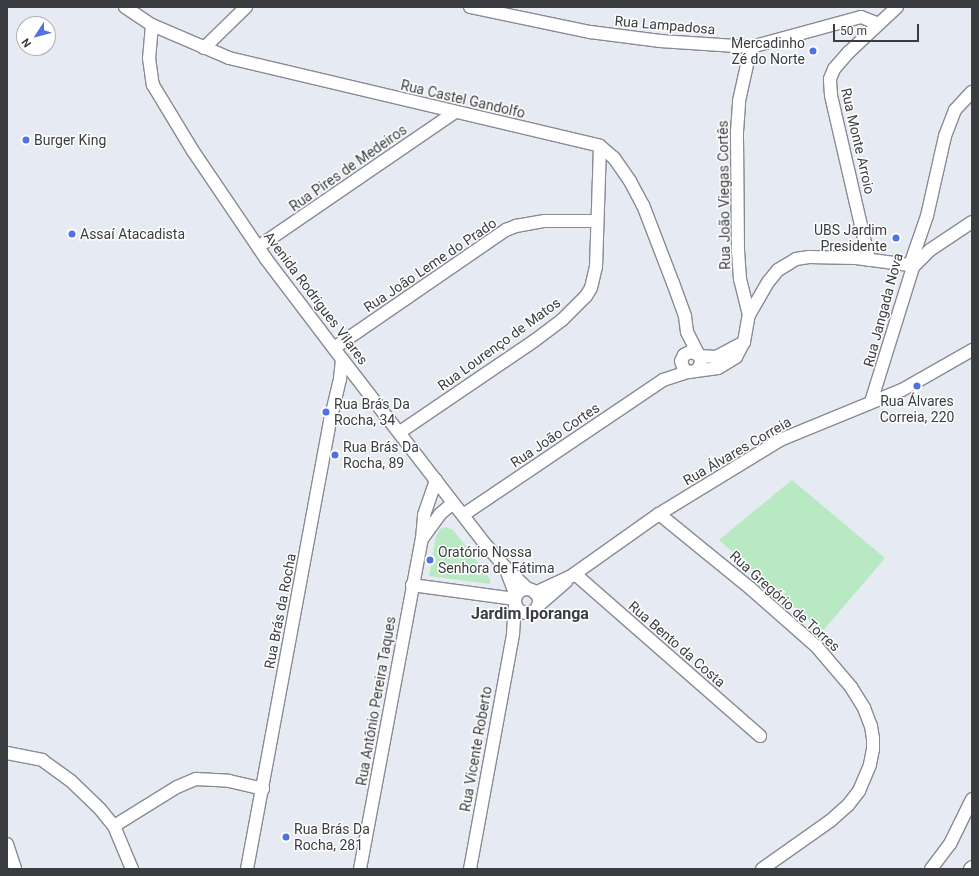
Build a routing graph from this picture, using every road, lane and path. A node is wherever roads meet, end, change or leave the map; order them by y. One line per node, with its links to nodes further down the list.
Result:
1 (125, 7): 6 (street, Rua Castel Gandolfo)
2 (246, 7): 8 (street)
3 (470, 7): 7 (street, Rua Lampadosa)
4 (897, 7): 5 (street, Rua Monte Arroio)
5 (879, 24): 7 (street, Rua Lampadosa); 15 (street, Rua Monte Arroio)
6 (152, 25): 8 (street, Rua Castel Gandolfo); 14 (street, Avenida Rodrigues Vilares)
7 (751, 47): 17 (street, Rua João Viegas Cortês)
8 (204, 48): 10 (street, Rua Castel Gandolfo)
9 (972, 92): 16 (street, Rua Jangada Nova)
10 (454, 113): 11 (street, Rua Castel Gandolfo); 14 (street, Rua Pires de Medeiros)
11 (600, 146): 12 (street, Rua Lourenço de Matos); 18 (street, Rua Castel Gandolfo)
12 (597, 221): 20 (street, Rua João Leme do Prado); 26 (street, Rua Lourenço de Matos)
13 (972, 222): 16 (street)
14 (258, 247): 20 (street, Avenida Rodrigues Vilares)
15 (869, 260): 16 (street); 17 (street)
16 (912, 266): 25 (street, Rua Jangada Nova)
17 (749, 314): 19 (street, Rua João Viegas Cortês)
18 (687, 332): 22 (street, Rua Castel Gandolfo); 24 (street, Rua Castel Gandolfo)
19 (744, 342): 22 (street); 24 (street, Rua João Viegas Cortês)
20 (334, 348): 23 (street, Avenida Rodrigues Vilares)
21 (972, 350): 25 (street, Rua Álvares Correia)
22 (698, 355): 24 (street); 24 (street)
23 (342, 359): 26 (street, Avenida Rodrigues Vilares); 42 (street, Rua Brás da Rocha)
24 (687, 364): 30 (street, Rua João Cortes)
25 (871, 402): 29 (street, Rua Álvares Correia)
26 (400, 432): 27 (street, Avenida Rodrigues Vilares)
27 (436, 480): 28 (street, Avenida Rodrigues Vilares); 31 (street, Rua Antônio Pereira Taques)
28 (454, 503): 30 (street, Avenida Rodrigues Vilares); 31 (street, Rua Antônio Pereira Taques)
29 (659, 514): 33 (street, Rua Álvares Correia); 51 (street, Rua Gregório de Torres)
30 (463, 515): 32 (street, Avenida Rodrigues Vilares)
31 (422, 539): 34 (street, Rua Antônio Pereira Taques)
32 (505, 567): 35 (street, Avenida Rodrigues Vilares); 36 (street, Avenida Rodrigues Vilares)
33 (573, 575): 35 (street, Rua Álvares Correia); 37 (street, Rua Álvares Correia); 40 (street, Rua Bento da Costa)
34 (412, 585): 36 (street); 49 (street, Rua Antônio Pereira Taques)
35 (532, 591): 36 (street); 37 (street)
36 (515, 599): 38 (street); 39 (street, Rua Vicente Roberto)
37 (538, 606): 38 (street, Rua Vicente Roberto)
38 (527, 613): 39 (street, Rua Vicente Roberto)
39 (513, 634): 50 (street, Rua Vicente Roberto)
40 (760, 736)
41 (7, 754): 44 (street)
42 (263, 788): 44 (street); 48 (street, Rua Brás da Rocha)
43 (972, 799): 52 (street)
44 (114, 826): 47 (street)
45 (7, 844): 46 (street)
46 (15, 869)
47 (132, 869)
48 (247, 869)
49 (360, 869)
50 (470, 869)
51 (762, 869)
52 (931, 869)

